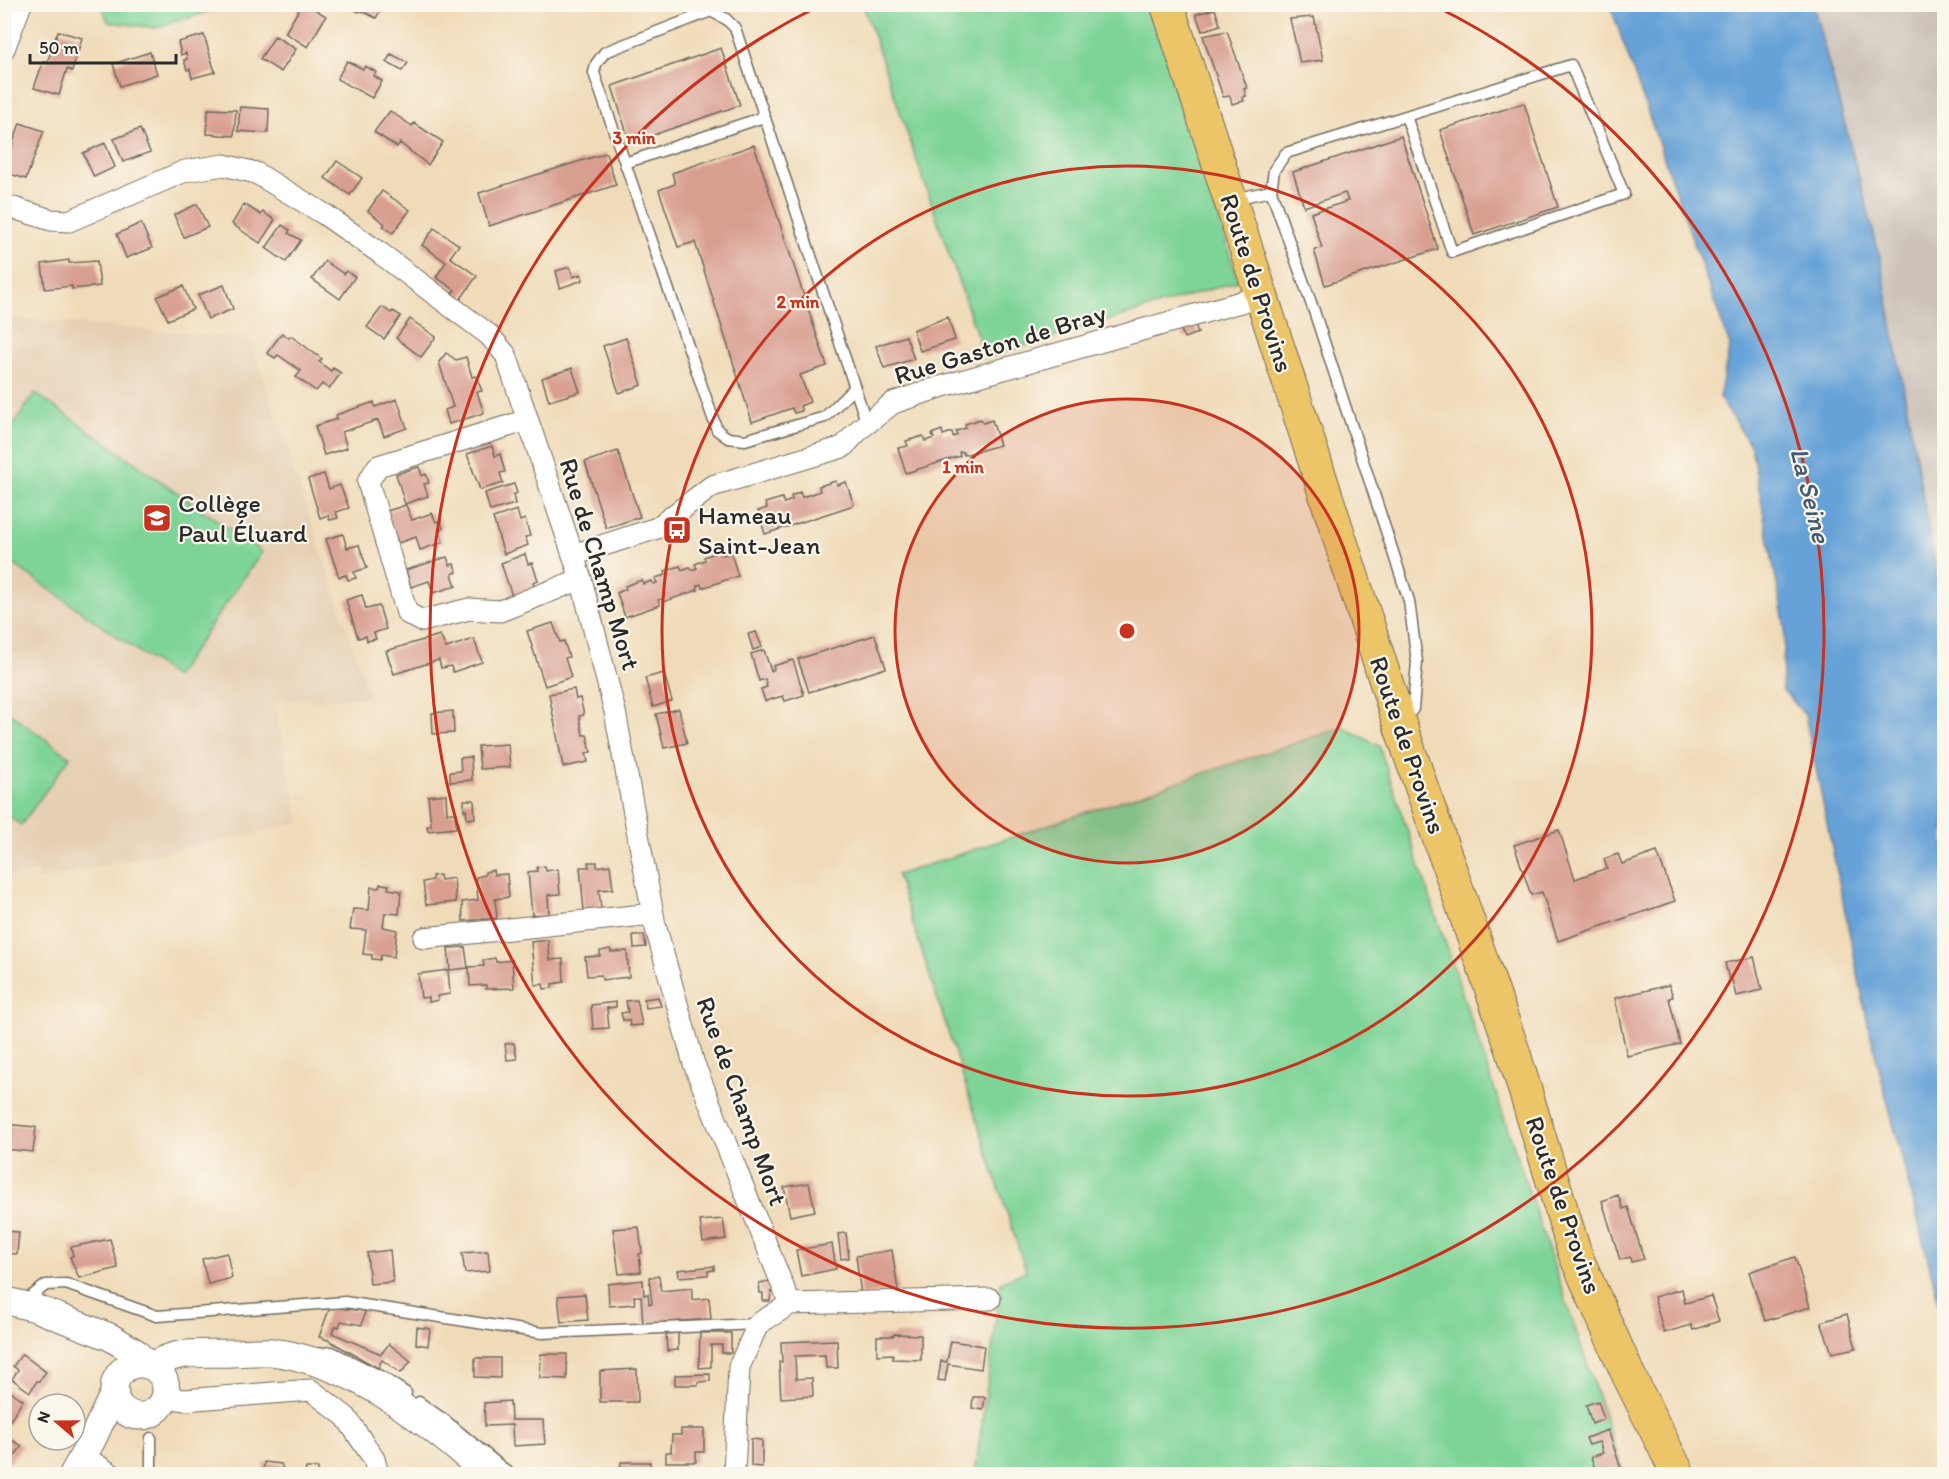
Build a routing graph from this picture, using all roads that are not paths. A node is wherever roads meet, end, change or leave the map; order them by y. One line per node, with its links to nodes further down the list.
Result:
1 (1167, 4): 8 (main road, Route de Provins)
2 (20, 6): 3 (street)
3 (4, 49)
4 (1406, 116): 4 (lane); 7 (lane)
5 (764, 117): 6 (lane); 6 (lane); 11 (lane)
6 (625, 163): 11 (lane)
7 (1271, 191): 8 (lane); 16 (lane)
8 (1232, 203): 10 (main road, Route de Provins)
9 (4, 205): 12 (street, Rue de Champ Mort)
10 (1262, 296): 13 (street, Rue Gaston de Bray); 16 (main road, Route de Provins)
11 (854, 388): 13 (lane)
12 (528, 420): 14 (street, Rue de Champ Mort); 15 (street)
13 (867, 424): 14 (street, Rue Gaston de Bray)
14 (573, 555): 15 (street, Rue de Champ Mort)
15 (581, 579): 17 (street, Rue de Champ Mort)
16 (1400, 725): 37 (main road, Route de Provins)
17 (653, 914): 18 (street); 21 (street, Rue de Champ Mort)
18 (424, 938)
19 (990, 1299): 21 (street)
20 (12, 1302): 22 (lane); 23 (street)
21 (790, 1304): 22 (street)
22 (758, 1324): 36 (street)
23 (89, 1330): 26 (street); 27 (street)
24 (212, 1353): 25 (street); 26 (street); 28 (street)
25 (293, 1357): 34 (street); 35 (lane)
26 (148, 1365): 27 (street); 28 (street)
27 (120, 1393): 28 (street); 30 (street)
28 (166, 1393): 33 (street)
29 (151, 1438): 32 (lane)
30 (83, 1457): 31 (street)
31 (111, 1474)
32 (151, 1474)
33 (378, 1474)
34 (488, 1474)
35 (510, 1474)
36 (734, 1474)
37 (1677, 1474)

